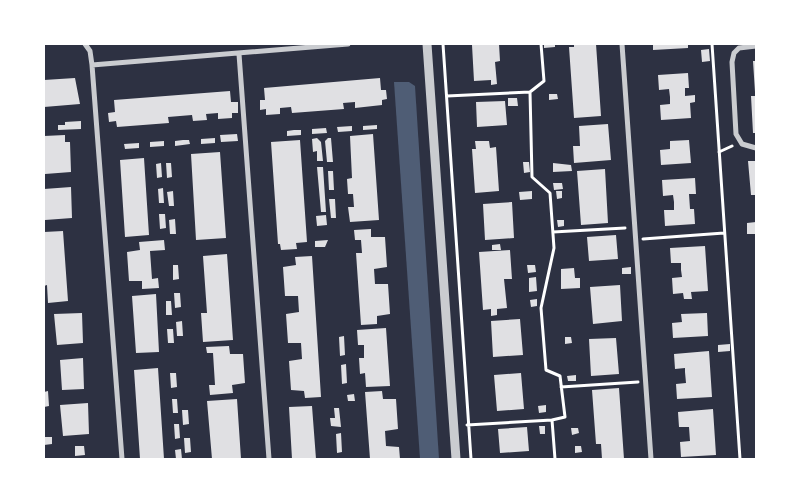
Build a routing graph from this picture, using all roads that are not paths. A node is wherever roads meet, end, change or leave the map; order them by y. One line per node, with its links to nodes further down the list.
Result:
1 (84, 44): 7 (street)
2 (348, 44): 6 (street)
3 (427, 44): 11 (street)
4 (622, 44): 12 (street)
5 (756, 46): 8 (street)
6 (239, 54): 7 (street); 10 (street)
7 (92, 65): 9 (street)
8 (756, 148)
9 (122, 459)
10 (269, 459)
11 (456, 459)
12 (651, 459)

